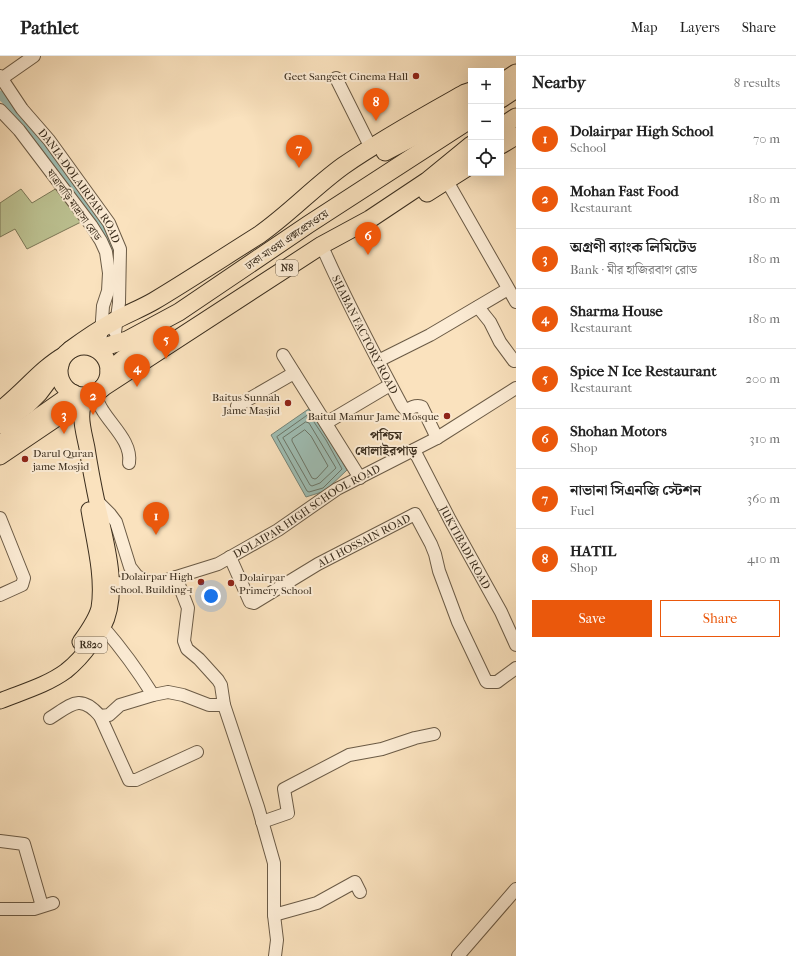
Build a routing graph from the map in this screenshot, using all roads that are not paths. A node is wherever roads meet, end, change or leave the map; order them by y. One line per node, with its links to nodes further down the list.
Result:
1 (34, 56): 2 (street)
2 (0, 78): 22 (street, DANIA-DOLAIRPAR ROAD)
3 (336, 78): 14 (street)
4 (468, 92): 14 (highway)
5 (516, 103): 8 (highway)
6 (468, 106): 22 (highway, N8)
7 (0, 110): 22 (street, যাত্রাবাড়ি মাদ্রাসা রোড)
8 (504, 111)
9 (516, 117): 12 (highway)
10 (468, 121): 22 (highway, ঢাকা-মাওয়া এক্সপ্রেসওয়ে / N8)
11 (468, 134): 27 (highway, ঢাকা-মাওয়া এক্সপ্রেসওয়ে / N8)
12 (509, 139)
13 (468, 147): 21 (highway, N8)
14 (371, 148): 22 (highway)
15 (468, 167): 16 (highway)
16 (447, 181): 17 (highway); 18 (street)
17 (325, 253): 21 (highway); 24 (street, SHABAN FACTORY ROAD)
18 (510, 285): 19 (street); 20 (street)
19 (516, 302)
20 (478, 307): 24 (street); 25 (street)
21 (226, 308): 31 (highway, N8)
22 (90, 342): 26 (main road, ঢাকা-মাওয়া এক্সপ্রেসওয়ে / N8); 27 (highway); 31 (highway); 36 (highway)
23 (283, 355): 28 (street)
24 (378, 361): 29 (street, SHABAN FACTORY ROAD)
25 (514, 361)
26 (43, 369): 32 (main road); 34 (main road, ঢাকা-মাওয়া এক্সপ্রেসওয়ে / N8)
27 (109, 371): 31 (highway, ঢাকা-মাওয়া এক্সপ্রেসওয়ে / N8)
28 (294, 373): 33 (street); 35 (street)
29 (390, 385): 35 (street); 37 (street, SHABAN FACTORY ROAD)
30 (516, 388): 37 (street, DOLAIPAR HIGH SCHOOL ROAD)
31 (86, 396): 38 (highway); 40 (main road, N8); 41 (street); 43 (main road, R820); 43 (main road, R820)
32 (0, 398)
33 (237, 406)
34 (0, 409)
35 (326, 422): 42 (street)
36 (0, 425)
37 (437, 438): 39 (street, DOLAIPAR HIGH SCHOOL ROAD)
38 (0, 444)
39 (414, 450): 42 (street, DOLAIPAR HIGH SCHOOL ROAD); 52 (street, JUKTIBADI ROAD)
40 (0, 457)
41 (129, 463)
42 (360, 478): 46 (street, DOLAIPAR HIGH SCHOOL ROAD)
43 (92, 502): 45 (main road, R820); 49 (street)
44 (0, 518): 50 (street)
45 (100, 542): 48 (main road, R820); 51 (main road, R820)
46 (230, 557): 47 (street, DOLAIPAR HIGH SCHOOL ROAD); 53 (street, ALI HOSSAIN ROAD)
47 (176, 577): 49 (street, DOLAIPAR HIGH SCHOOL ROAD); 57 (street)
48 (111, 582): 49 (street, DOLAIPAR HIGH SCHOOL ROAD); 51 (main road, R820)
49 (154, 584)
50 (0, 595)
51 (97, 628): 54 (main road, R820); 55 (street); 56 (main road, R820)
52 (516, 645)
53 (516, 668)
54 (0, 690)
55 (153, 695): 57 (street); 58 (street)
56 (0, 700)
57 (224, 705): 62 (street)
58 (100, 716): 59 (street); 61 (street)
59 (50, 718)
60 (434, 734): 62 (street)
61 (197, 752)
62 (262, 822): 67 (street)
63 (0, 841): 66 (street)
64 (516, 889): 69 (street)
65 (360, 892): 67 (street)
66 (0, 909)
67 (274, 915): 68 (street)
68 (275, 956)
69 (458, 956)

